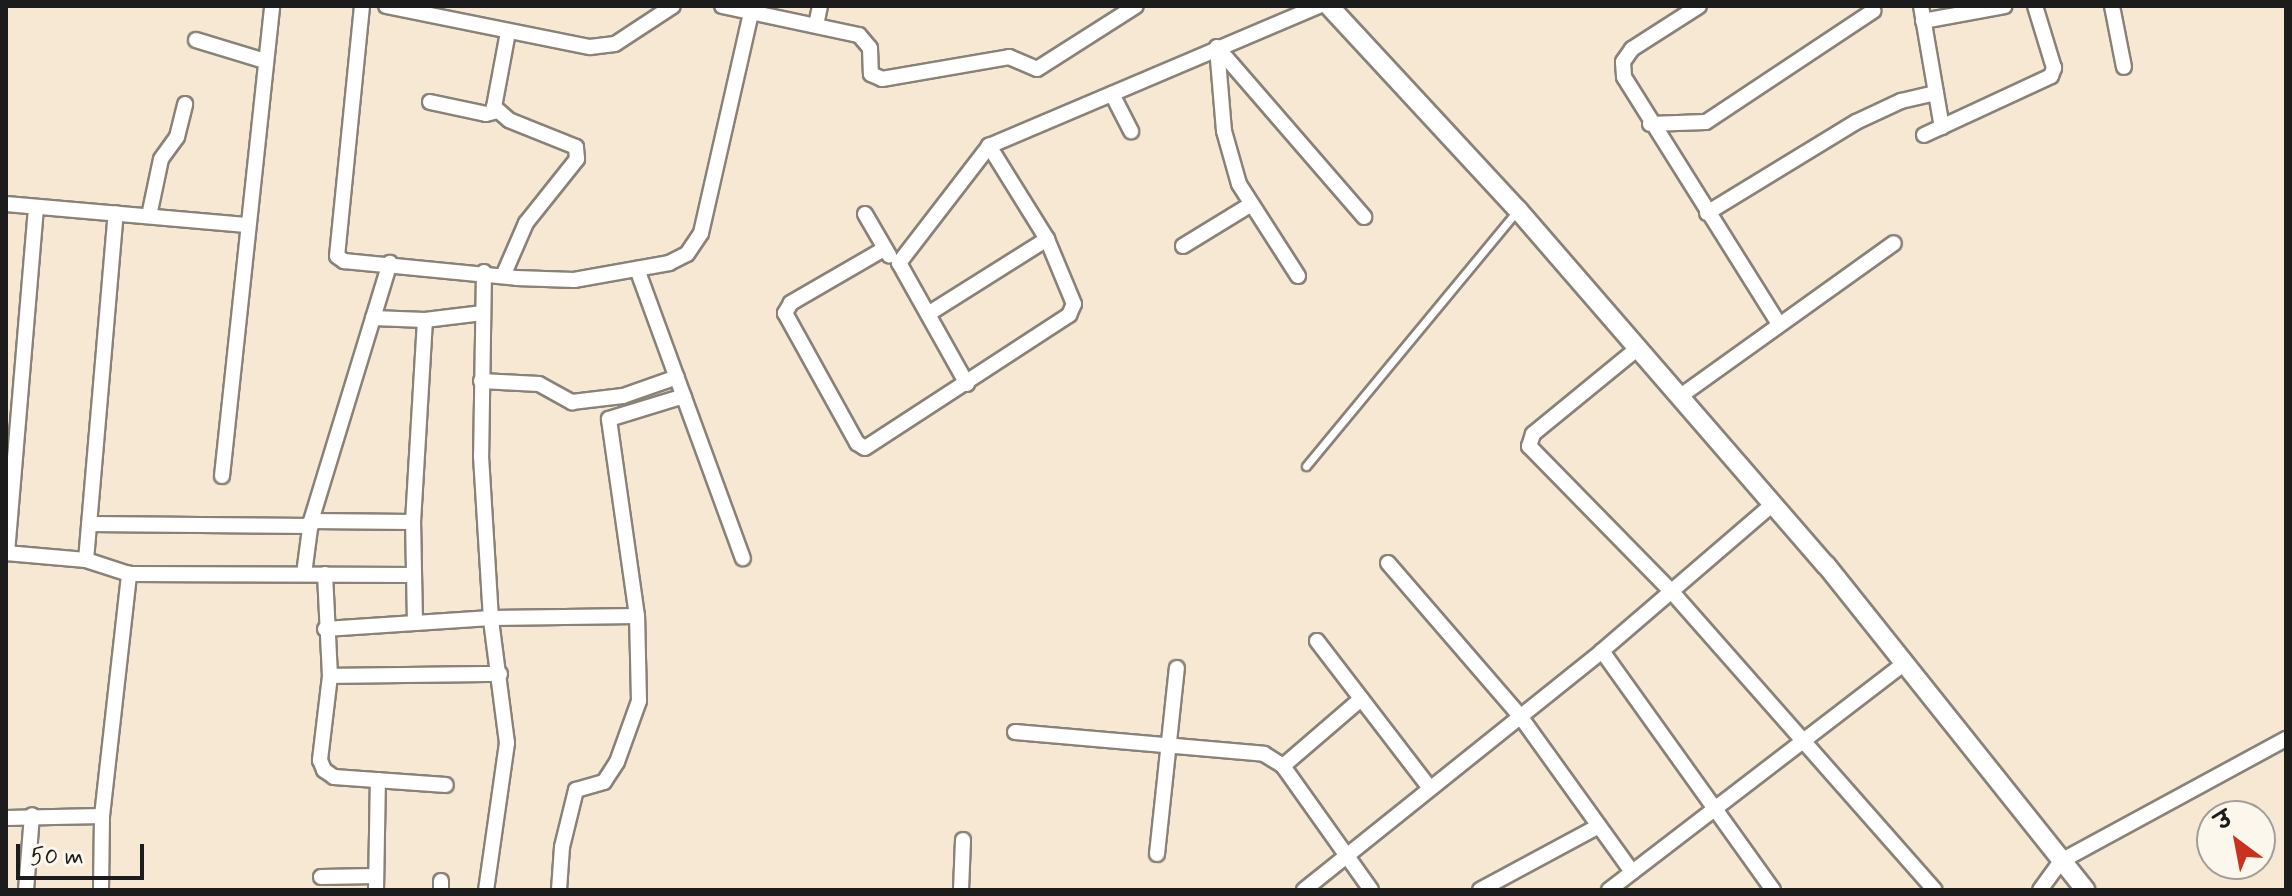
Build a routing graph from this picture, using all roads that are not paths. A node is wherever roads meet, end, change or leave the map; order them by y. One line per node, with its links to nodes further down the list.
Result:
1 (272, 6): 21 (street)
2 (362, 6): 47 (street)
3 (386, 6): 18 (street)
4 (673, 6): 18 (street)
5 (722, 6): 15 (street)
6 (820, 6): 17 (street)
7 (1136, 6): 17 (street)
8 (1319, 6): 20 (street)
9 (1329, 6): 36 (main road)
10 (1699, 6): 28 (street)
11 (2005, 6): 16 (street)
12 (2035, 6): 29 (street)
13 (2112, 6): 22 (street)
14 (1873, 11): 28 (street)
15 (751, 13): 17 (street); 49 (street)
16 (1922, 14): 23 (street)
17 (816, 25)
18 (508, 32): 27 (street)
19 (196, 40): 21 (street)
20 (1217, 47): 24 (street); 34 (street); 41 (street)
21 (265, 61): 42 (street)
22 (2124, 67)
23 (1936, 93): 29 (street); 38 (street)
24 (1112, 94): 30 (street); 32 (street)
25 (430, 102): 27 (street)
26 (185, 104): 40 (street)
27 (497, 111): 51 (street)
28 (1650, 124): 38 (street)
29 (1942, 127): 31 (street)
30 (1131, 131)
31 (1924, 135)
32 (989, 146): 43 (street); 48 (street)
33 (6, 204): 35 (street)
34 (1250, 205): 45 (street); 52 (street)
35 (36, 207): 37 (street); 70 (street)
36 (1518, 210): 58 (main road); 64 (lane)
37 (116, 213): 40 (street); 68 (street)
38 (1707, 213): 57 (street)
39 (865, 214): 46 (street)
40 (149, 216): 42 (street)
41 (1364, 217)
42 (246, 225): 65 (street)
43 (1047, 239): 54 (street); 61 (street)
44 (1894, 243): 57 (street)
45 (1183, 246)
46 (884, 249): 48 (street); 61 (street)
47 (390, 263): 50 (street); 55 (street)
48 (899, 263): 54 (street)
49 (637, 269): 51 (street); 59 (street)
50 (484, 272): 51 (street); 53 (street)
51 (503, 276)
52 (1298, 276)
53 (483, 313): 56 (street); 60 (street)
54 (928, 314): 61 (street)
55 (373, 318): 56 (street); 69 (street)
56 (425, 320): 67 (street)
57 (1779, 324): 63 (street)
58 (1638, 348): 63 (main road); 78 (street)
59 (677, 377): 60 (street); 62 (street)
60 (481, 381): 80 (street)
61 (967, 384)
62 (684, 396): 71 (street); 79 (street)
63 (1679, 397): 66 (main road)
64 (1306, 466)
65 (222, 476)
66 (1773, 504): 78 (street); 85 (main road)
67 (413, 522): 69 (street); 77 (street)
68 (89, 524): 69 (street); 72 (street)
69 (311, 524): 75 (street)
70 (7, 553): 72 (street)
71 (743, 558)
72 (86, 560): 74 (street)
73 (1388, 563): 90 (street)
74 (129, 574): 75 (street); 101 (street)
75 (304, 574): 76 (street)
76 (325, 574): 77 (street); 82 (street)
77 (414, 575): 81 (street)
78 (1672, 592): 84 (street); 93 (street)
79 (637, 616): 80 (street); 114 (street)
80 (491, 618): 81 (street); 87 (street)
81 (415, 623): 82 (street)
82 (325, 629): 88 (street)
83 (1317, 641): 89 (street)
84 (1602, 651): 90 (street); 99 (street)
85 (1906, 662): 93 (street); 107 (main road)
86 (1177, 668): 94 (street)
87 (500, 674): 88 (street); 113 (street)
88 (330, 676): 96 (street)
89 (1361, 699): 95 (street); 98 (street)
90 (1520, 716): 98 (street); 103 (street)
91 (1015, 732): 94 (street)
92 (2286, 739): 107 (street)
93 (1806, 741): 99 (street); 121 (street)
94 (1169, 747): 95 (street); 105 (street)
95 (1283, 766): 106 (street)
96 (378, 780): 97 (street); 110 (street)
97 (446, 785)
98 (1430, 788): 106 (street)
99 (1717, 809): 108 (street); 120 (street)
100 (32, 815): 101 (street); 102 (street); 111 (street)
101 (102, 816): 112 (street)
102 (6, 818)
103 (1599, 826): 108 (street); 118 (street)
104 (963, 840): 115 (street)
105 (1157, 854)
106 (1344, 858): 116 (street); 117 (street)
107 (2061, 861): 122 (street); 123 (main road)
108 (1632, 872): 119 (street)
109 (321, 877): 110 (street)
110 (376, 883)
111 (26, 890)
112 (101, 890)
113 (486, 890)
114 (559, 890)
115 (961, 890)
116 (1304, 890)
117 (1371, 890)
118 (1480, 890)
119 (1609, 890)
120 (1773, 890)
121 (1935, 890)
122 (2040, 890)
123 (2085, 890)

